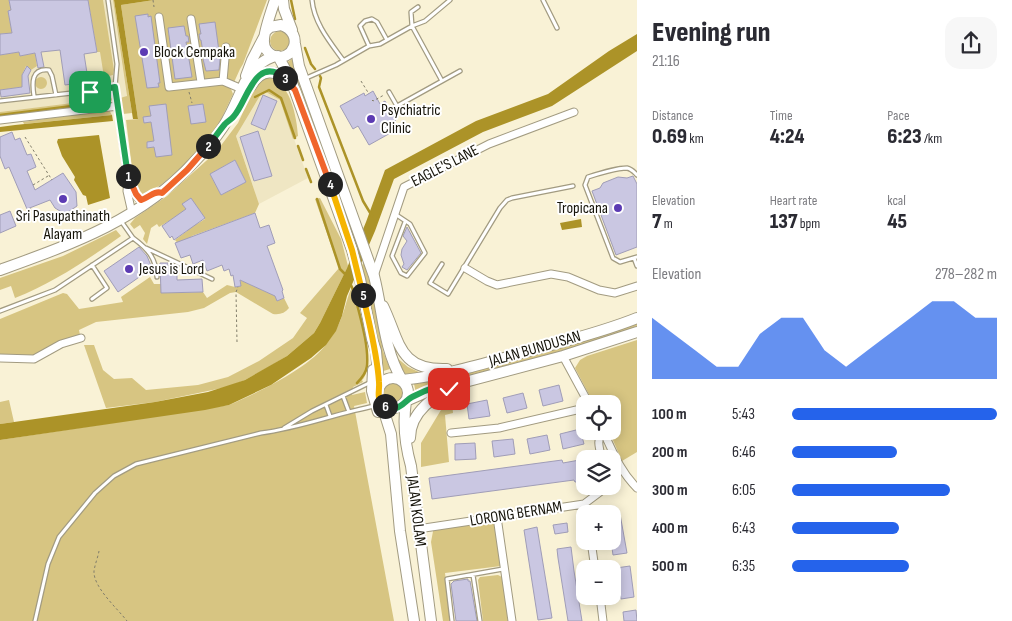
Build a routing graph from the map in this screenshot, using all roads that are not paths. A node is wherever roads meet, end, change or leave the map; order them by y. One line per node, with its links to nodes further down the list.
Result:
1 (108, 0): 26 (lane)
2 (275, 0): 13 (main road)
3 (284, 0): 12 (main road)
4 (312, 0): 19 (lane)
5 (450, 0): 10 (lane)
6 (543, 0): 11 (lane)
7 (418, 7): 10 (lane)
8 (159, 17): 24 (street)
9 (191, 19): 24 (street)
10 (412, 26): 14 (lane); 23 (lane)
11 (557, 28)
12 (292, 31): 13 (main road); 15 (main road)
13 (266, 34): 18 (main road); 25 (main road)
14 (387, 40): 16 (lane); 16 (lane)
15 (295, 44): 18 (main road); 21 (main road)
16 (369, 46): 19 (lane)
17 (226, 47): 22 (street)
18 (277, 56): 25 (main road); 27 (main road)
19 (343, 60): 21 (lane)
20 (460, 71): 23 (lane)
21 (304, 79): 52 (main road)
22 (223, 81): 24 (street); 25 (street)
23 (442, 81): 28 (lane)
24 (201, 82)
25 (243, 86): 35 (main road)
26 (115, 87): 29 (lane); 32 (lane)
27 (295, 90): 35 (main road); 67 (main road)
28 (388, 92)
29 (56, 94): 30 (lane); 30 (lane)
30 (34, 96): 31 (lane)
31 (0, 101)
32 (118, 106): 34 (street); 37 (street)
33 (574, 112): 41 (street, EAGLE'S LANE)
34 (0, 120)
35 (225, 125): 39 (main road)
36 (637, 175): 46 (lane)
37 (128, 178): 39 (street); 40 (street)
38 (574, 186): 50 (lane)
39 (162, 193): 40 (main road)
40 (132, 213): 42 (main road)
41 (395, 214): 43 (lane); 52 (street, EAGLE'S LANE)
42 (120, 220): 44 (lane); 51 (main road)
43 (405, 222): 43 (lane)
44 (132, 238): 45 (lane); 48 (lane)
45 (146, 248): 53 (lane); 54 (lane)
46 (636, 258): 49 (lane)
47 (442, 264): 50 (lane)
48 (92, 265): 56 (lane); 58 (lane)
49 (637, 266)
50 (465, 268): 55 (street)
51 (0, 270)
52 (374, 276): 57 (main road)
53 (158, 277)
54 (212, 279)
55 (637, 286)
56 (92, 299)
57 (380, 299): 64 (main road); 65 (main road)
58 (0, 311)
59 (637, 318): 64 (main road, JALAN BUNDUSAN)
60 (637, 332): 62 (main road, JALAN BUNDUSAN)
61 (81, 338): 63 (street)
62 (563, 356): 66 (main road, JALAN BUNDUSAN); 68 (street)
63 (0, 358)
64 (466, 368): 65 (main road, JALAN BUNDUSAN)
65 (402, 380): 67 (main road); 70 (main road)
66 (464, 382): 70 (main road, JALAN BUNDUSAN); 79 (main road)
67 (376, 383): 69 (lane); 71 (main road)
68 (584, 395)
69 (343, 396): 72 (lane); 74 (lane)
70 (406, 401): 71 (main road); 79 (main road, JALAN KOLAM)
71 (378, 404): 74 (lane); 89 (main road, JALAN KOLAM)
72 (326, 405): 75 (lane); 76 (lane)
73 (576, 410): 77 (street)
74 (349, 412): 75 (lane)
75 (330, 416): 76 (lane)
76 (280, 430): 88 (lane)
77 (451, 433)
78 (607, 440): 80 (street)
79 (410, 466): 84 (main road, JALAN KOLAM)
80 (637, 488)
81 (596, 495): 82 (street, LORONG BERNAM)
82 (584, 504): 83 (street, LORONG BERNAM)
83 (497, 517): 84 (street, LORONG BERNAM); 85 (street)
84 (418, 529): 90 (main road, JALAN KOLAM)
85 (504, 569): 86 (lane); 93 (street)
86 (473, 574): 91 (lane); 92 (lane)
87 (601, 605): 94 (street)
88 (36, 621)
89 (414, 621)
90 (430, 621)
91 (452, 621)
92 (480, 621)
93 (512, 621)
94 (604, 621)

